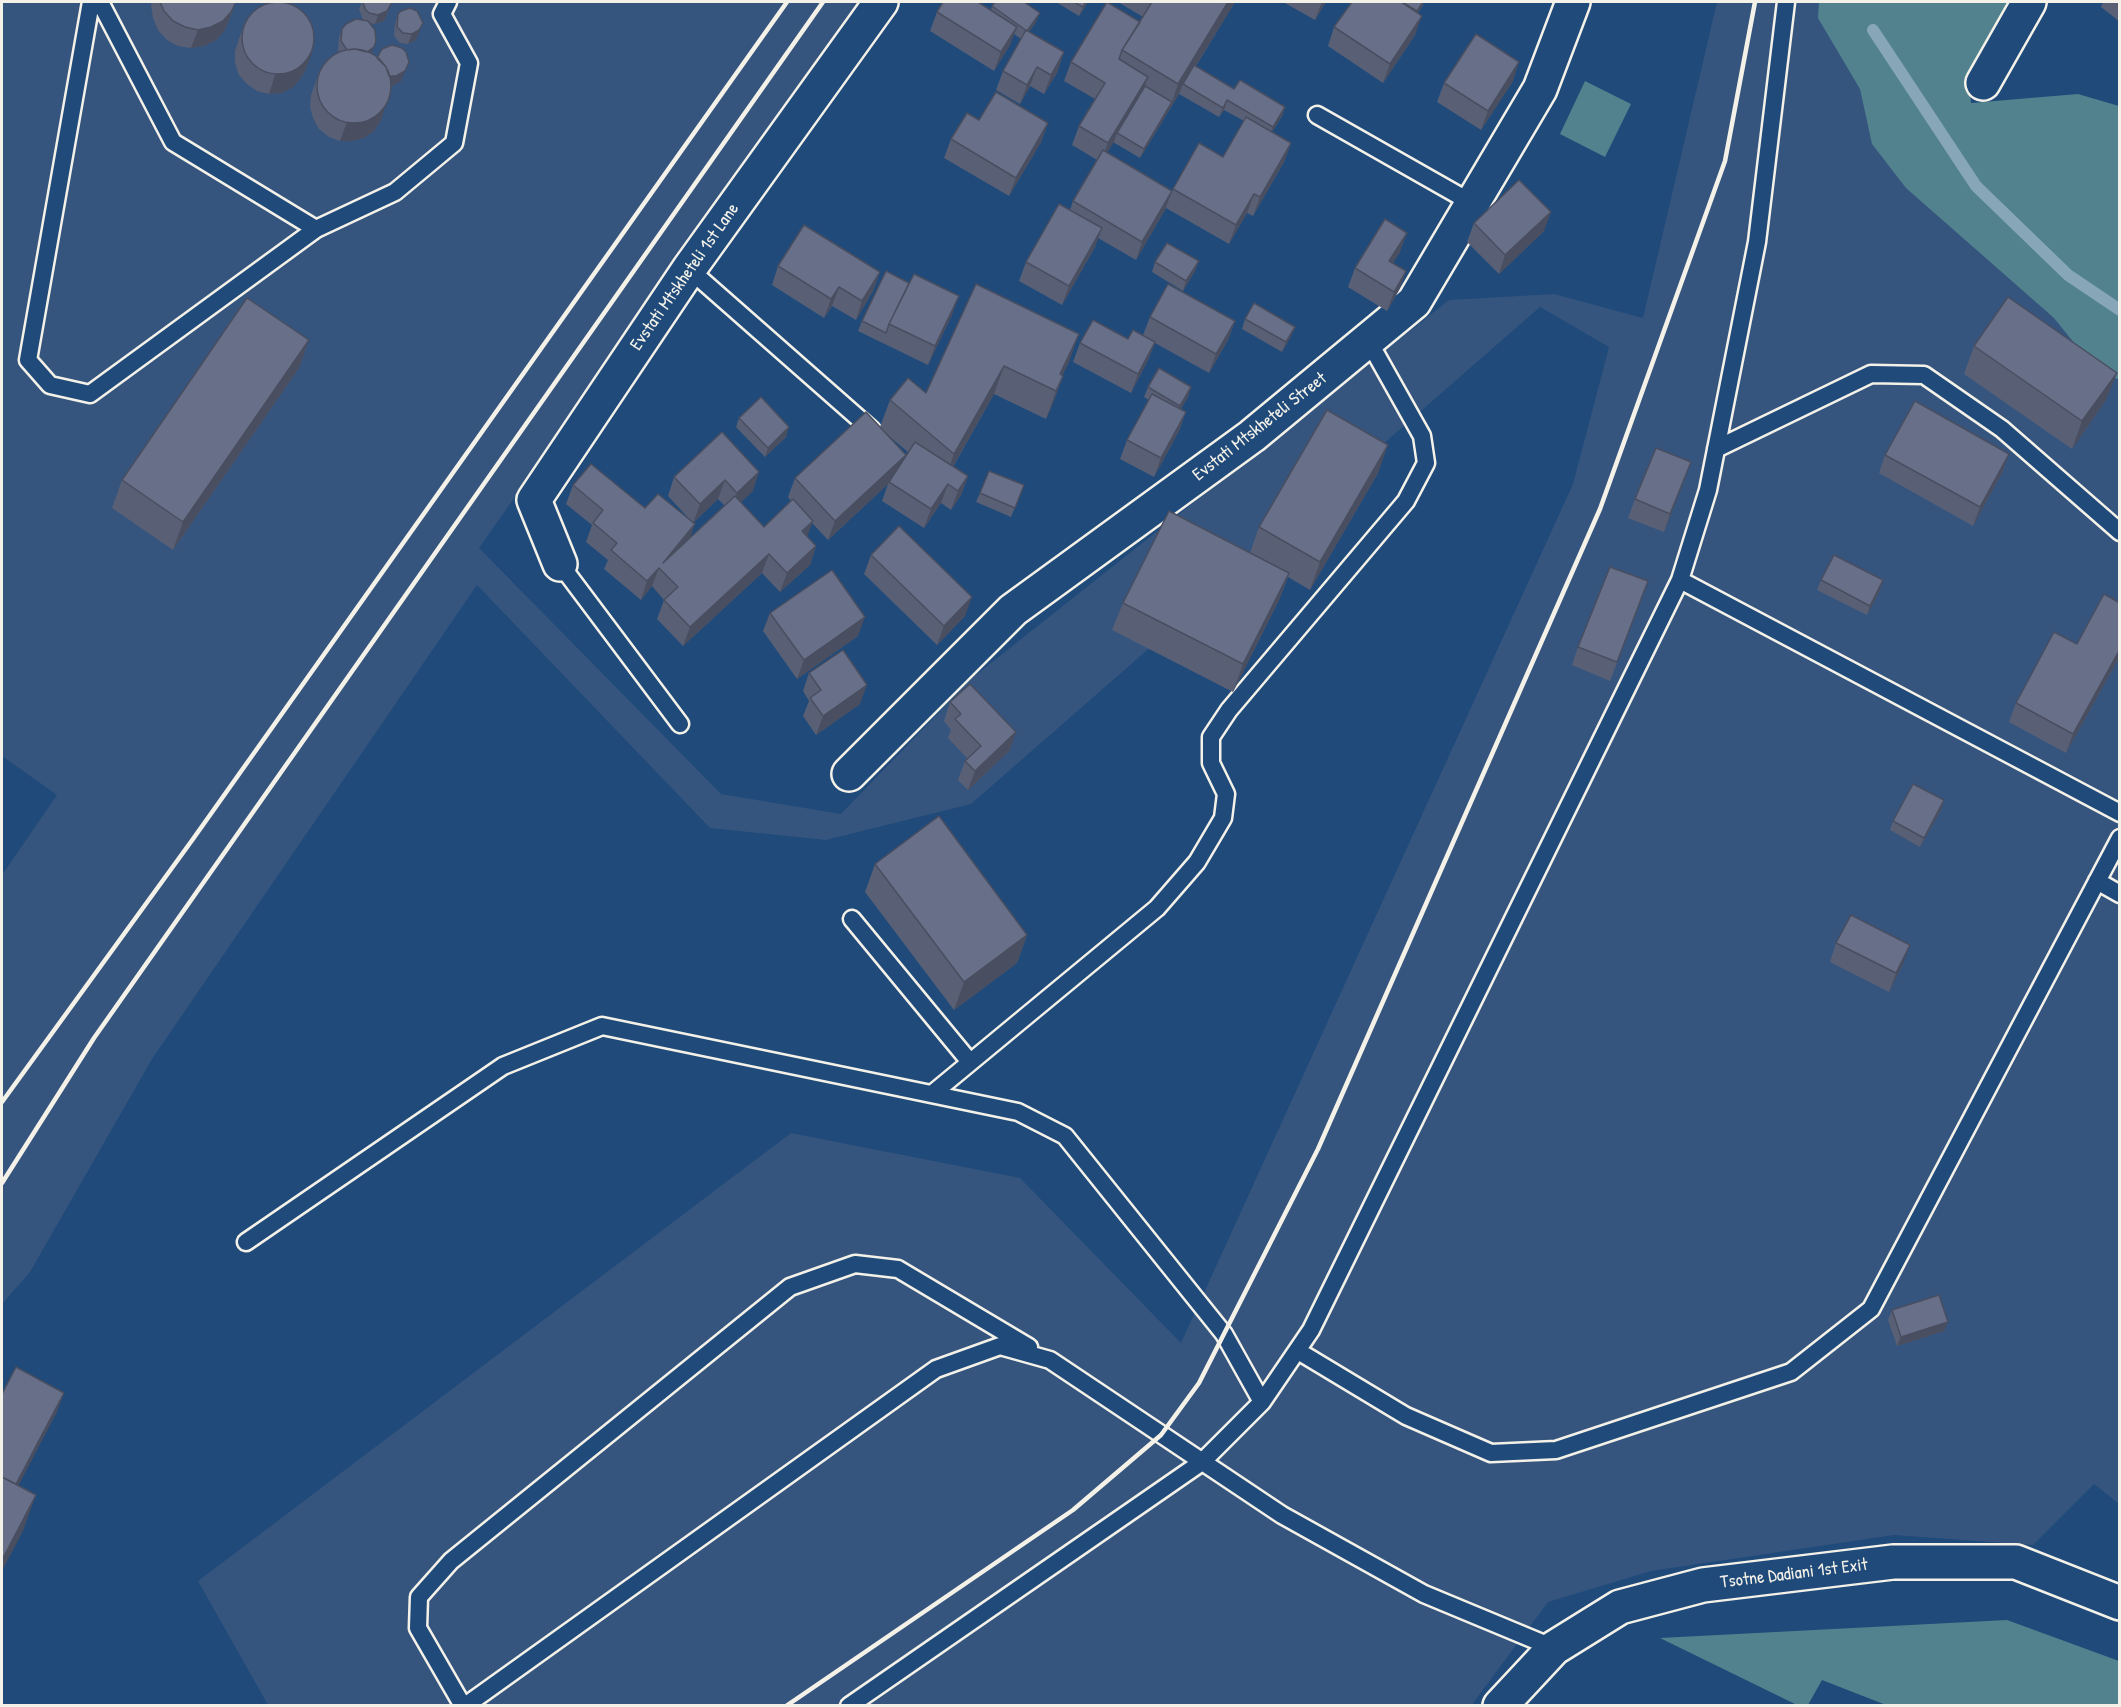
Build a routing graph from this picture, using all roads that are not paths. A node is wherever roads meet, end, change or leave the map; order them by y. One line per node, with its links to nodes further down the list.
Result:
1 (92, 2): 11 (lane)
2 (100, 2): 11 (lane)
3 (448, 2): 11 (lane)
4 (881, 2): 12 (street, Evstati Mtskheteli 1st Lane)
5 (1573, 2): 10 (street, Evstati Mtskheteli Street)
6 (1786, 2): 15 (lane)
7 (2029, 2): 8 (street)
8 (1983, 82)
9 (1317, 115): 10 (lane)
10 (1472, 203): 13 (street, Evstati Mtskheteli Street)
11 (316, 229)
12 (689, 269): 14 (lane); 17 (street, Evstati Mtskheteli 1st Lane)
13 (1368, 340): 20 (street, Evstati Mtskheteli Street); 26 (lane)
14 (872, 430)
15 (1716, 449): 16 (lane); 18 (lane)
16 (2120, 532)
17 (560, 564): 19 (lane)
18 (1680, 580): 21 (lane); 29 (lane)
19 (680, 724)
20 (849, 774)
21 (2120, 813)
22 (2120, 838): 23 (lane)
23 (2097, 880): 24 (lane); 29 (lane)
24 (2120, 894)
25 (852, 919): 26 (lane)
26 (970, 1062): 27 (lane)
27 (932, 1094): 28 (lane); 31 (lane)
28 (246, 1242)
29 (1298, 1351): 31 (lane)
30 (1050, 1360): 32 (lane); 35 (lane); 35 (lane)
31 (1262, 1402): 32 (lane)
32 (1202, 1462): 34 (lane); 36 (lane)
33 (2120, 1603): 34 (street, Tsotne Dadiani 1st Exit)
34 (1554, 1648): 37 (street, Tsotne Dadiani 1st Exit)
35 (464, 1706)
36 (849, 1706)
37 (1500, 1706)

